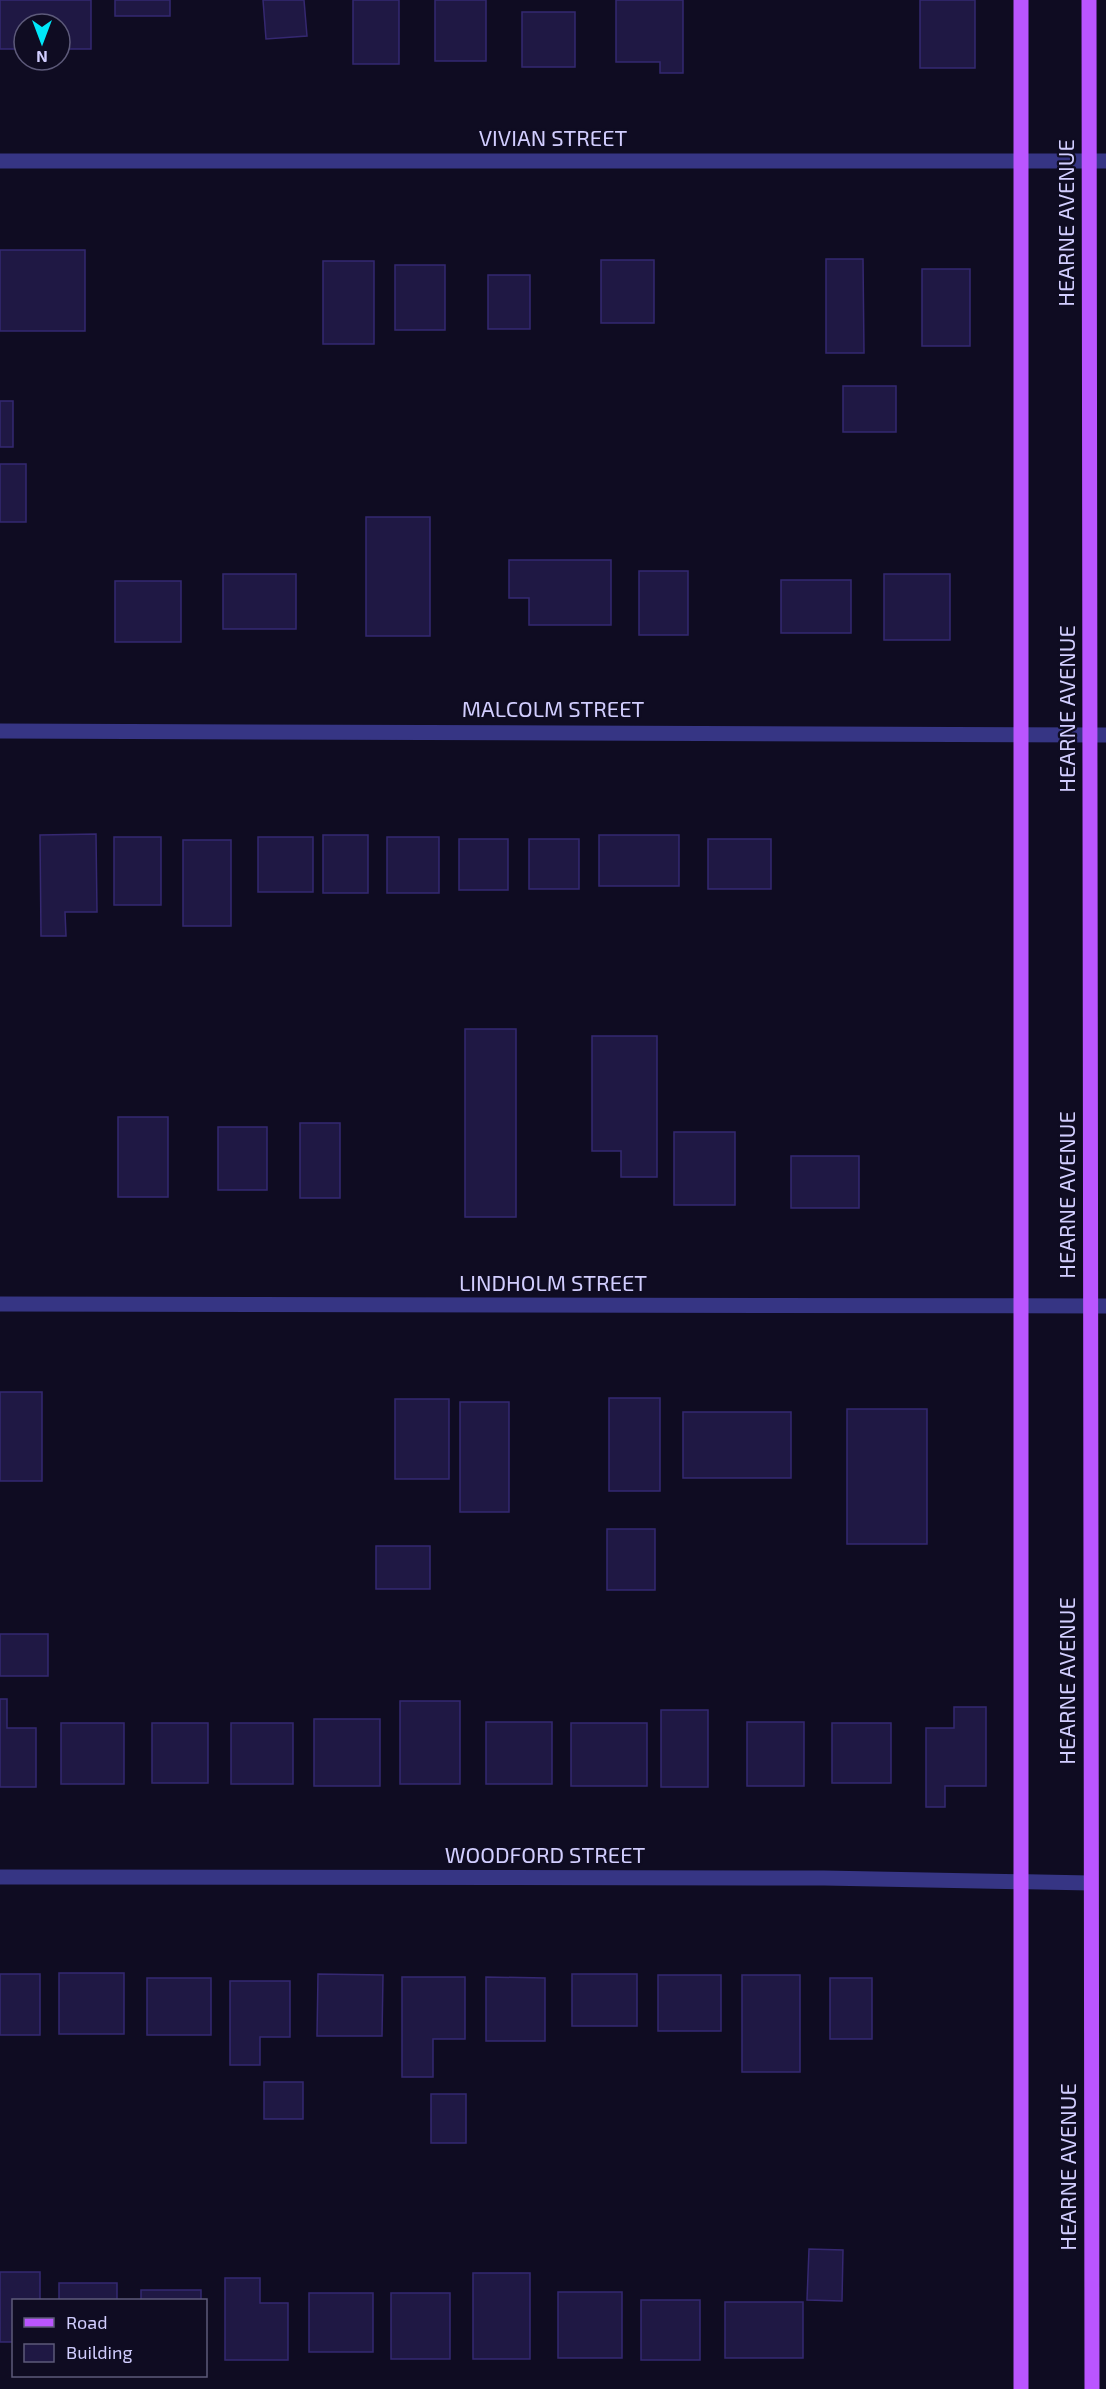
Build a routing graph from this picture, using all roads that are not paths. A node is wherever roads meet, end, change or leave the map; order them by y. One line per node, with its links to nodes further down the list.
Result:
1 (1021, 0): 4 (main road, HEARNE AVENUE)
2 (1089, 0): 5 (main road, HEARNE AVENUE)
3 (0, 161): 4 (street, VIVIAN STREET)
4 (1021, 161): 5 (street, VIVIAN STREET); 8 (main road, HEARNE AVENUE)
5 (1089, 161): 6 (street, VIVIAN STREET); 9 (main road, HEARNE AVENUE)
6 (1106, 161)
7 (0, 731): 8 (street, MALCOLM STREET)
8 (1021, 733): 9 (street, MALCOLM STREET); 12 (main road, HEARNE AVENUE)
9 (1089, 735): 10 (street, MALCOLM STREET); 13 (main road, HEARNE AVENUE)
10 (1106, 735)
11 (0, 1305): 12 (street, LINDHOLM STREET)
12 (1021, 1306): 13 (street, LINDHOLM STREET); 16 (main road, HEARNE AVENUE)
13 (1089, 1306): 14 (street, LINDHOLM STREET); 17 (main road, HEARNE AVENUE)
14 (1106, 1306)
15 (0, 1876): 16 (street, WOODFORD STREET)
16 (1021, 1881): 17 (street, WOODFORD STREET); 18 (main road, HEARNE AVENUE)
17 (1090, 1883): 19 (main road, HEARNE AVENUE)
18 (1021, 2389)
19 (1092, 2389)

